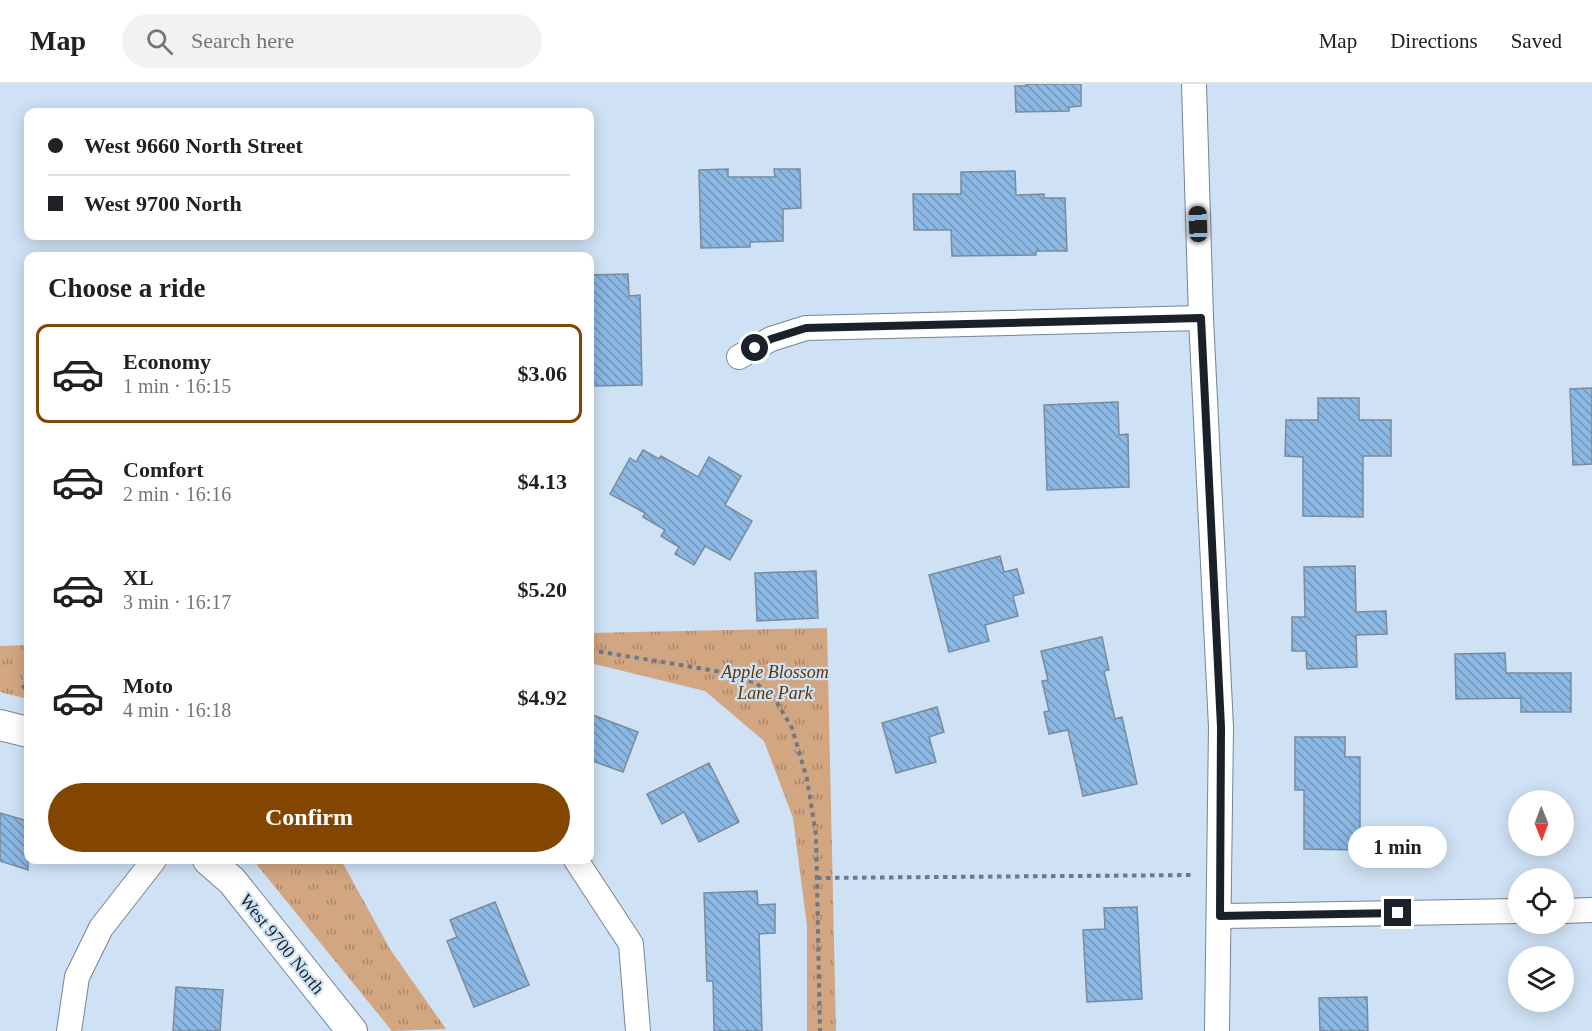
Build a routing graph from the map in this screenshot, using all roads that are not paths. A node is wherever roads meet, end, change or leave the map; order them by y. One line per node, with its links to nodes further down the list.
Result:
1 (1194, 84): 2 (street)
2 (1201, 318): 3 (street); 12 (street)
3 (739, 357)
4 (0, 725): 5 (street)
5 (24, 731)
6 (151, 864): 13 (street)
7 (212, 864): 14 (street, West 9700 North)
8 (579, 864): 15 (street)
9 (1592, 910): 11 (street)
10 (1508, 911): 12 (street)
11 (1574, 911)
12 (1220, 916): 16 (street)
13 (69, 1031)
14 (352, 1031)
15 (638, 1031)
16 (1217, 1031)

